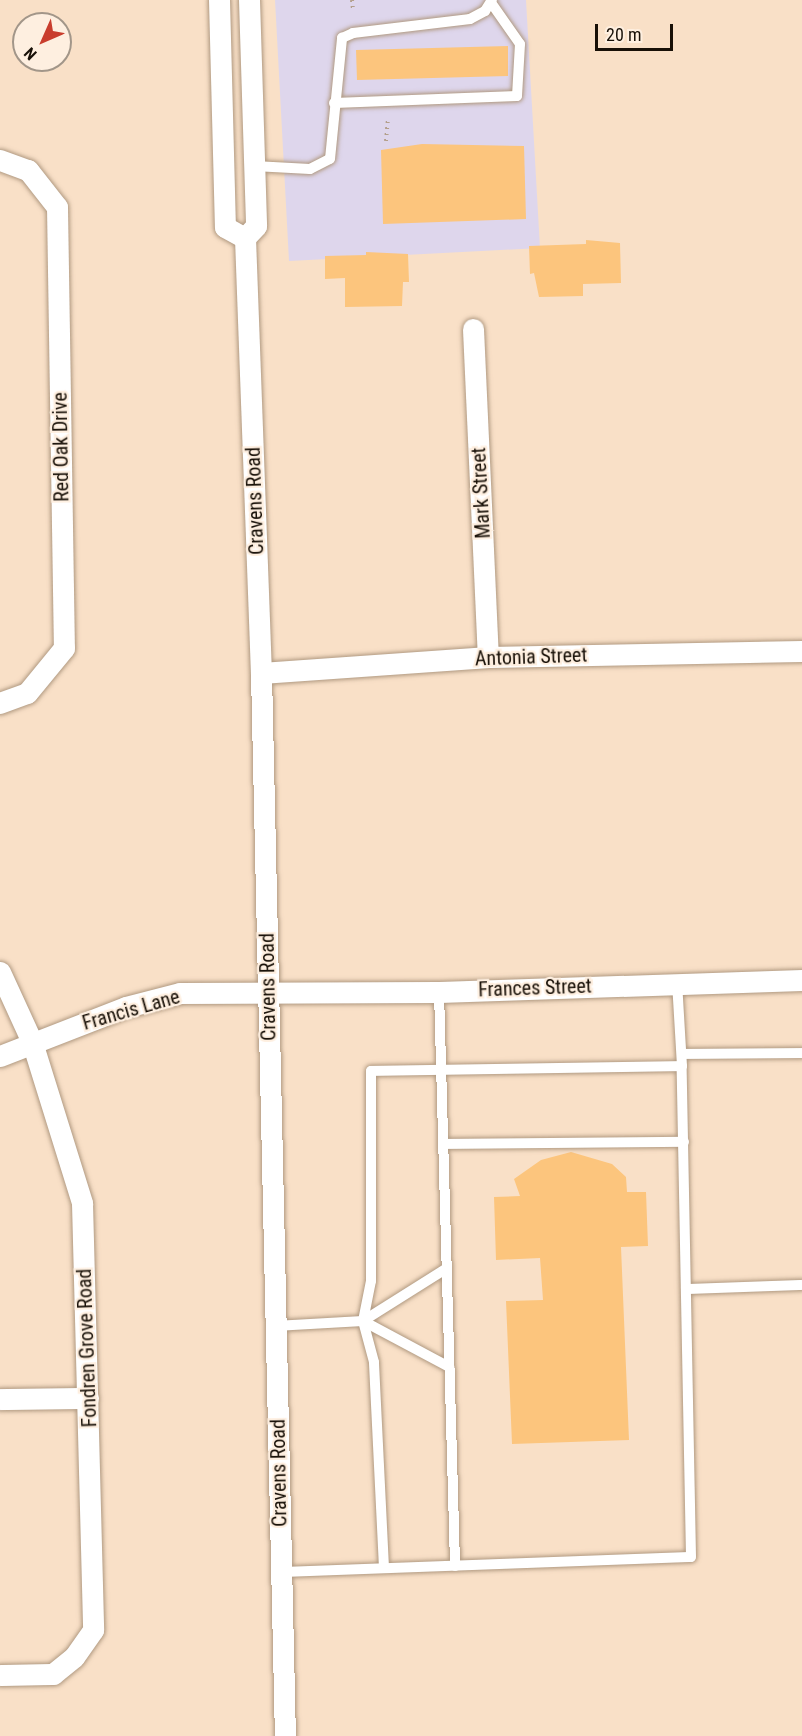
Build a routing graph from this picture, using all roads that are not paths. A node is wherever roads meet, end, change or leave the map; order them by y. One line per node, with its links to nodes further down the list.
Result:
1 (219, 0): 7 (street)
2 (249, 0): 6 (street, Cravens Road)
3 (492, 2): 4 (lane); 4 (lane)
4 (334, 103): 6 (lane)
5 (0, 160): 12 (street, Red Oak Drive)
6 (254, 166): 7 (street, Cravens Road)
7 (245, 238): 11 (street, Cravens Road)
8 (473, 329): 10 (street, Mark Street)
9 (802, 651): 10 (street, Antonia Street)
10 (488, 657): 11 (street, Antonia Street)
11 (261, 673): 17 (street, Cravens Road)
12 (0, 703)
13 (0, 972): 18 (street, Fondren Grove Road)
14 (802, 980): 15 (street, Frances Street)
15 (677, 982): 16 (street, Frances Street); 20 (lane)
16 (439, 993): 17 (street, Frances Street); 23 (lane)
17 (268, 994): 18 (street, Francis Lane); 30 (street, Cravens Road)
18 (32, 1042): 21 (street, Francis Lane); 32 (street, Fondren Grove Road)
19 (802, 1053): 20 (lane)
20 (682, 1054): 22 (lane)
21 (0, 1056)
22 (682, 1066): 23 (lane); 24 (lane)
23 (441, 1070): 25 (lane); 29 (lane)
24 (684, 1142): 25 (lane); 28 (lane)
25 (443, 1144): 26 (lane)
26 (447, 1268): 29 (lane); 31 (lane)
27 (802, 1285): 28 (lane)
28 (686, 1289): 34 (lane)
29 (363, 1321): 30 (lane); 31 (lane); 35 (lane)
30 (275, 1326): 36 (street, Cravens Road)
31 (449, 1367): 34 (lane)
32 (88, 1398): 33 (street); 37 (street, Fondren Grove Road)
33 (0, 1400)
34 (455, 1566): 35 (lane)
35 (384, 1568): 36 (lane)
36 (281, 1572): 38 (street, Cravens Road)
37 (0, 1675)
38 (285, 1736)

